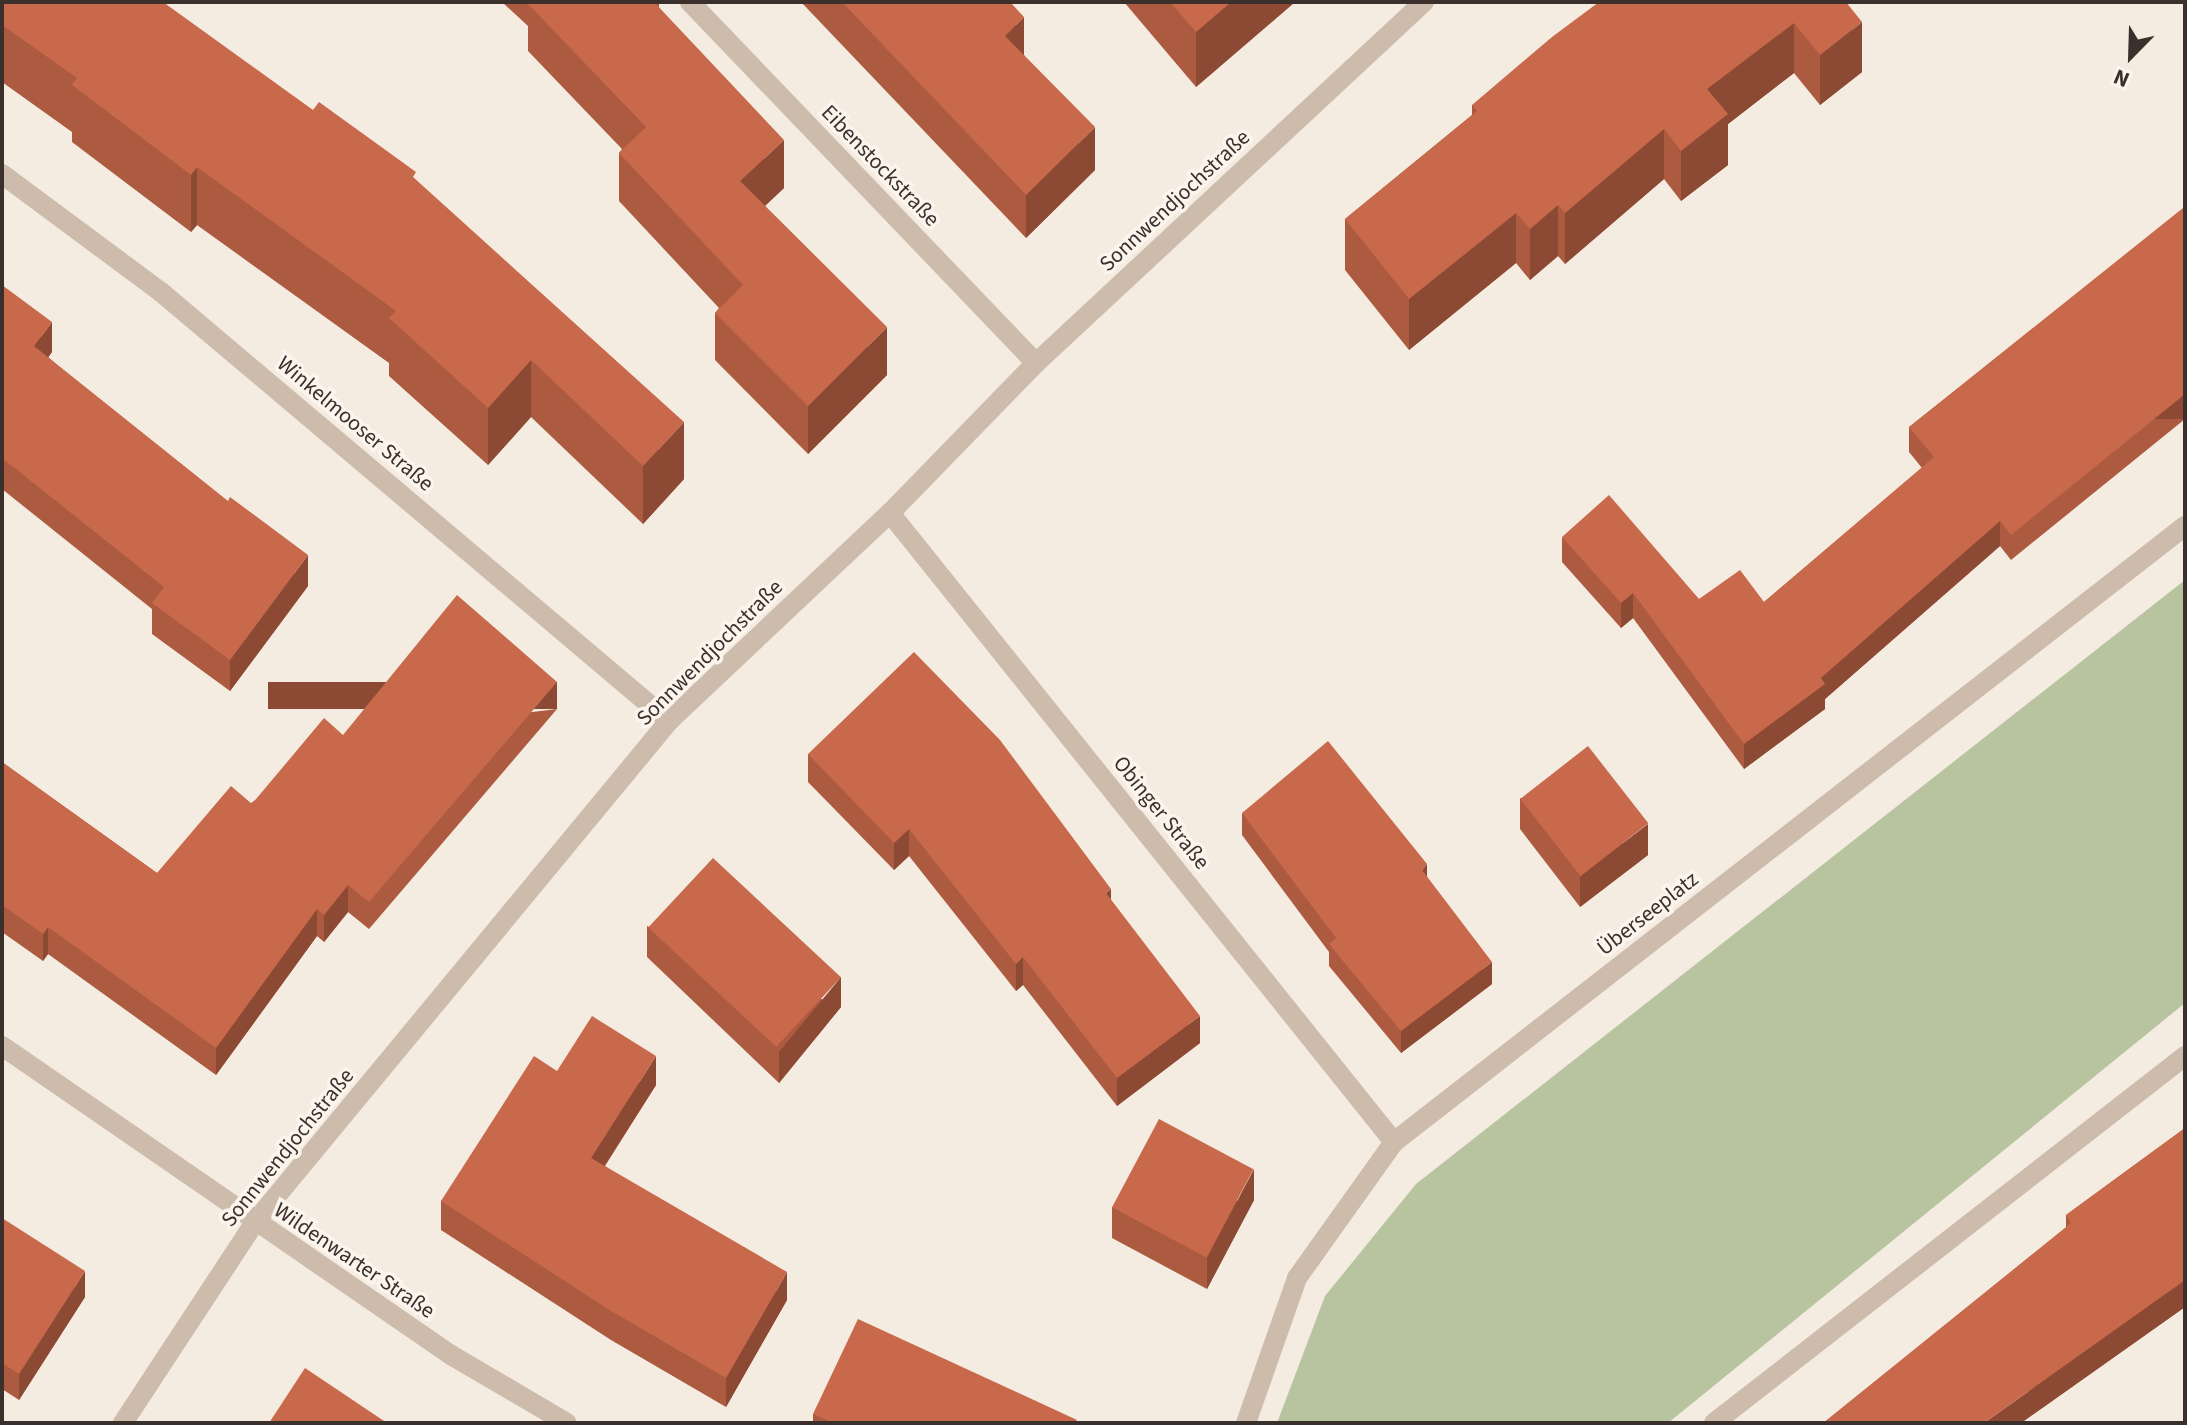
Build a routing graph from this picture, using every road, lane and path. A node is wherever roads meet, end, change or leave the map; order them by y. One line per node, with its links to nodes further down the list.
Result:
1 (690, 2): 4 (street, Eibenstockstraße)
2 (1424, 2): 4 (street, Sonnwendjochstraße)
3 (2, 174): 7 (street, Winkelmooser Straße)
4 (1036, 363): 5 (street, Sonnwendjochstraße)
5 (890, 513): 7 (street, Sonnwendjochstraße); 10 (street, Obinger Straße)
6 (2185, 526): 10 (street, Überseeplatz)
7 (669, 721): 11 (street, Sonnwendjochstraße)
8 (2, 1046): 11 (street, Wildenwarter Straße)
9 (2185, 1056): 15 (street)
10 (1394, 1142): 14 (street, Überseeplatz)
11 (255, 1222): 12 (street, Sonnwendjochstraße); 13 (street, Wildenwarter Straße)
12 (123, 1423)
13 (567, 1423)
14 (1246, 1423)
15 (1714, 1423)

